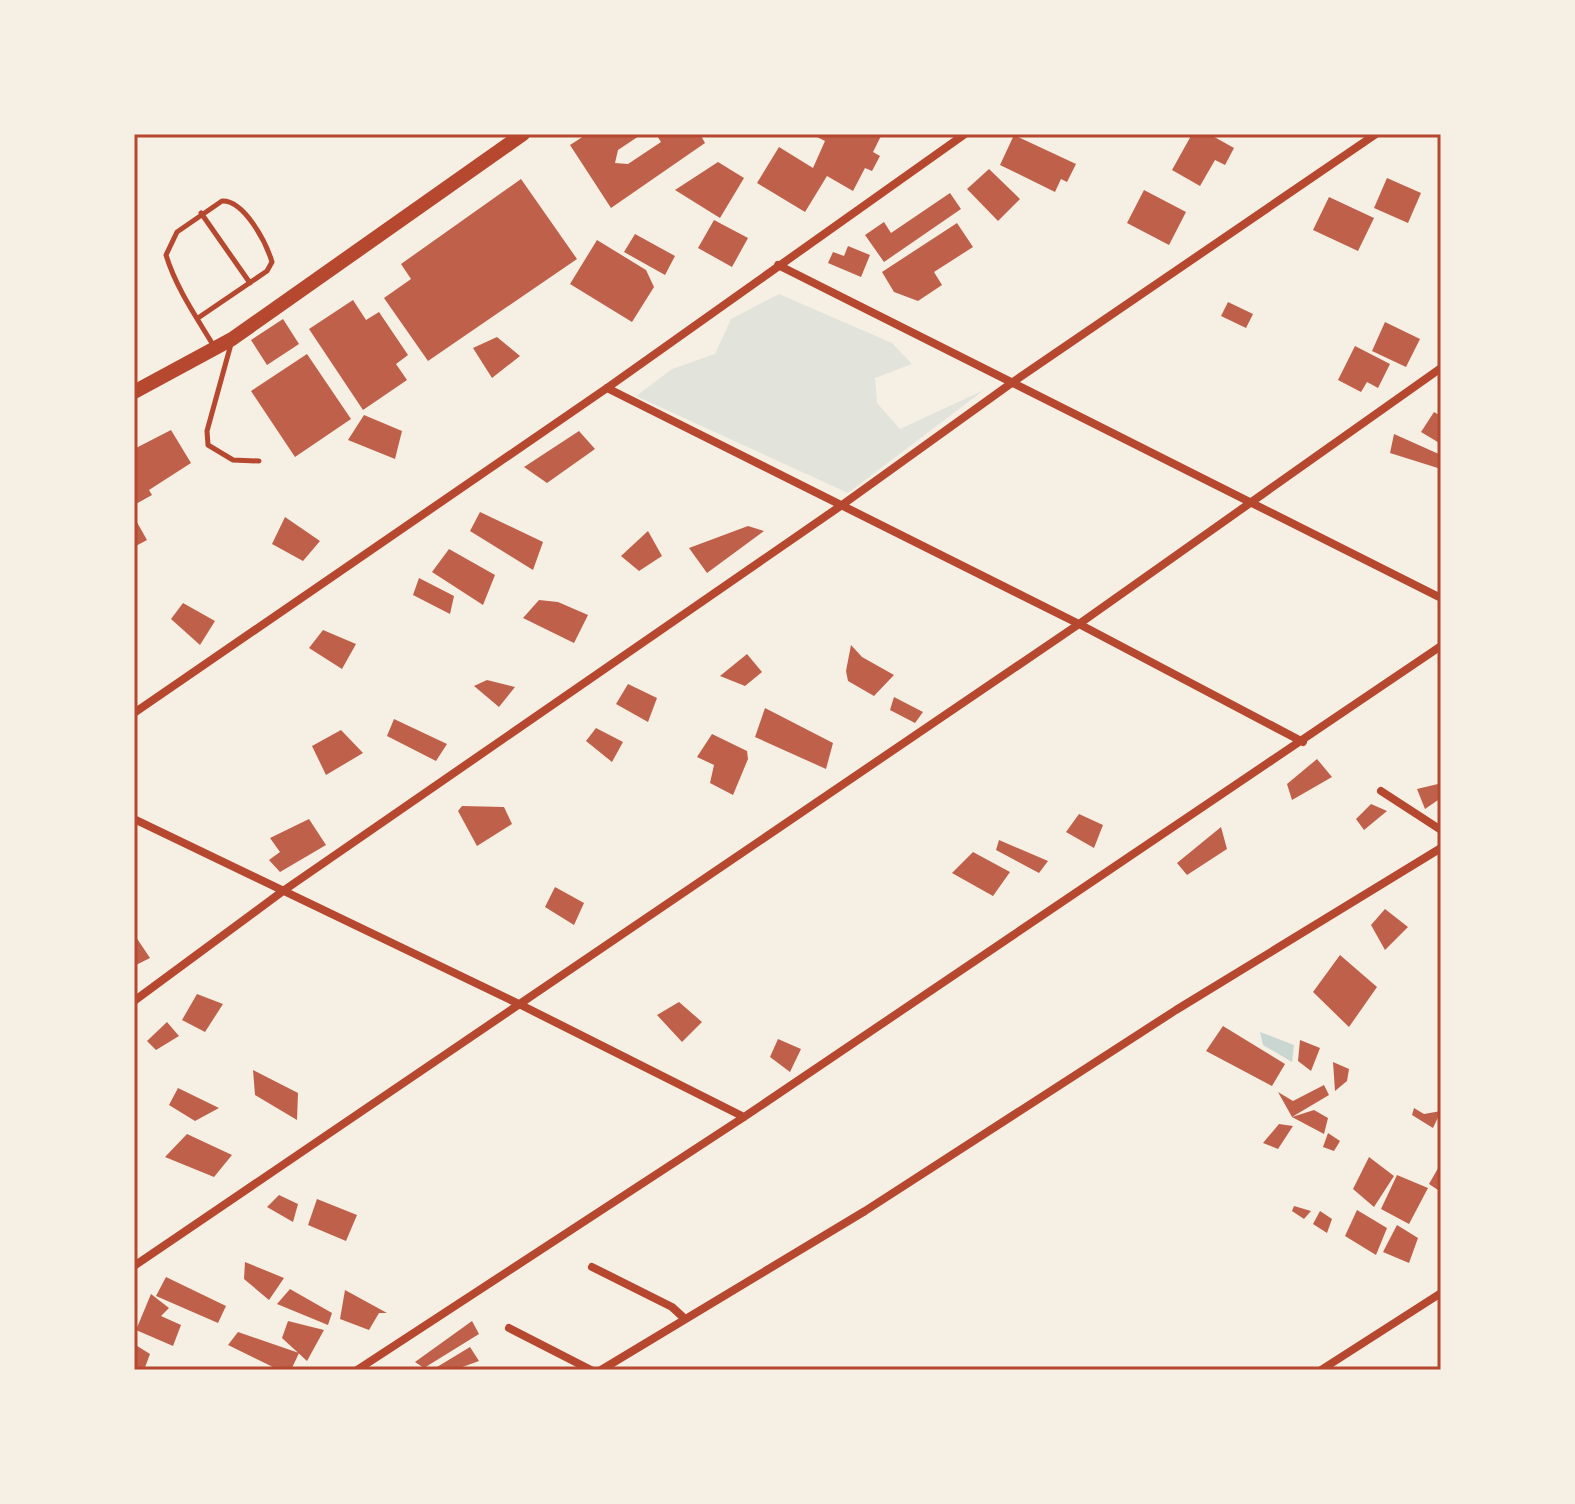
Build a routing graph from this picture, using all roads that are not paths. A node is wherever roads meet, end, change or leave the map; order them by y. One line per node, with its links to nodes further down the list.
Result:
1 (523, 134): 8 (main road)
2 (965, 134): 5 (street)
3 (1376, 134): 11 (street)
4 (201, 213): 6 (lane); 6 (lane); 7 (lane)
5 (778, 265): 11 (street); 12 (street)
6 (250, 283): 7 (lane)
7 (198, 318): 9 (lane)
8 (232, 339): 9 (main road); 14 (lane)
9 (215, 349): 13 (main road)
10 (1441, 368): 15 (street)
11 (1013, 382): 15 (street); 16 (street)
12 (607, 388): 16 (street); 20 (street)
13 (134, 392)
14 (259, 461)
15 (1248, 503): 17 (street); 18 (street)
16 (842, 505): 18 (street); 26 (street)
17 (1441, 598)
18 (1079, 624): 21 (street); 28 (street)
19 (1441, 646): 21 (street)
20 (134, 713)
21 (1303, 742): 29 (street)
22 (1381, 791): 24 (street)
23 (134, 819): 26 (street)
24 (1441, 830)
25 (1441, 848): 33 (street)
26 (283, 891): 27 (street); 28 (street)
27 (134, 1001)
28 (519, 1004): 29 (street); 30 (street)
29 (744, 1117): 35 (street)
30 (134, 1266)
31 (592, 1267): 33 (street)
32 (1440, 1295): 38 (street)
33 (685, 1319): 37 (street)
34 (509, 1328): 36 (street)
35 (357, 1370)
36 (591, 1370)
37 (601, 1370)
38 (1321, 1370)

